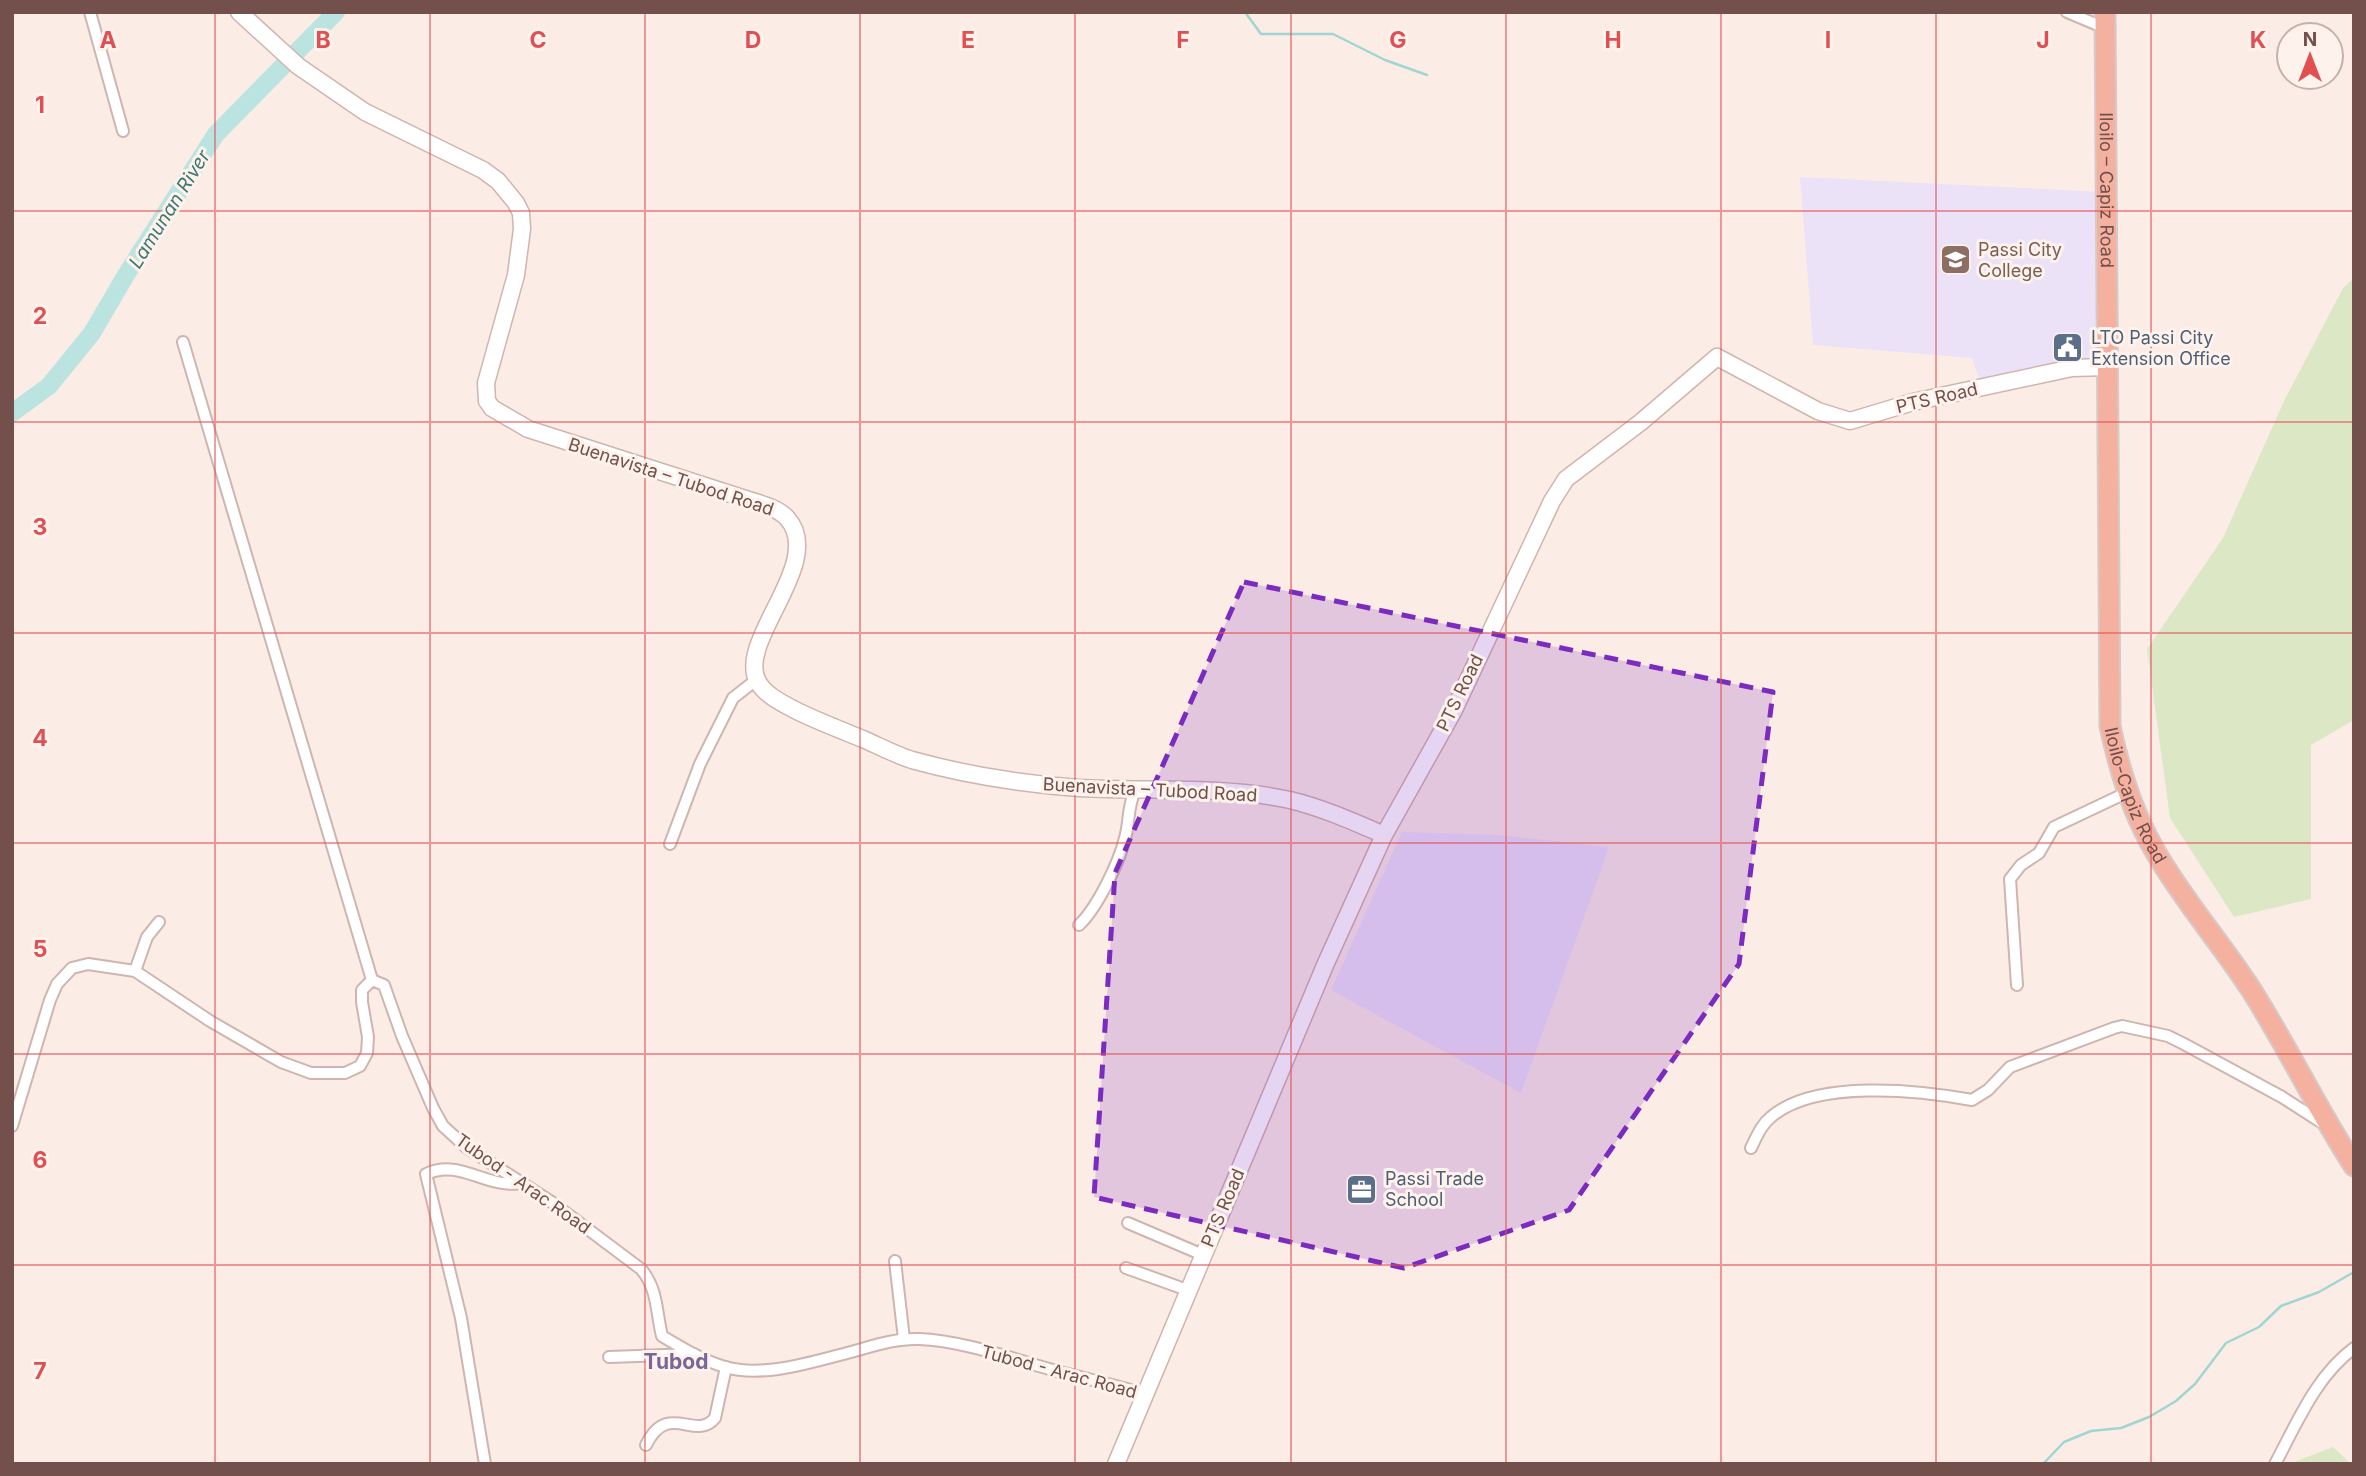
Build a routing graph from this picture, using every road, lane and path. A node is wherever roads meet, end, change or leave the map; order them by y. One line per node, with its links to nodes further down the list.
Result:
1 (90, 12): 5 (street)
2 (2067, 12): 4 (street)
3 (243, 17): 8 (main road, Buenavista – Tubod Road)
4 (2105, 20): 7 (highway, Iloilo – Capiz Road)
5 (123, 131)
6 (183, 342): 16 (street)
7 (2107, 367): 10 (highway, Iloilo-Capiz Road); 11 (main road, PTS Road)
8 (756, 680): 9 (main road, Buenavista – Tubod Road); 12 (street)
9 (1135, 790): 11 (main road, Buenavista – Tubod Road); 14 (street)
10 (2128, 792): 17 (street); 19 (highway, Iloilo-Capiz Road)
11 (1384, 835): 24 (main road, PTS Road)
12 (670, 844)
13 (159, 922): 15 (street)
14 (1079, 926)
15 (135, 971): 16 (street); 18 (street)
16 (372, 980): 22 (street, Tubod - Arac Road)
17 (2017, 985)
18 (12, 1126)
19 (2329, 1127): 20 (street); 21 (highway, Iloilo-Capiz Road)
20 (1751, 1148)
21 (2354, 1166)
22 (522, 1184): 30 (street, Tubod - Arac Road); 35 (street)
23 (1128, 1223): 24 (street)
24 (1203, 1255): 27 (main road, PTS Road)
25 (895, 1261): 28 (street)
26 (1126, 1268): 27 (street)
27 (1190, 1291): 33 (main road, PTS Road)
28 (904, 1339): 32 (street, Tubod - Arac Road); 33 (street, Tubod - Arac Road)
29 (2354, 1348): 37 (street)
30 (694, 1354): 31 (street); 32 (street, Tubod - Arac Road)
31 (609, 1357)
32 (726, 1367): 34 (street)
33 (1147, 1395): 36 (main road, PTS Road)
34 (646, 1445)
35 (485, 1464)
36 (1116, 1464)
37 (2275, 1464)

